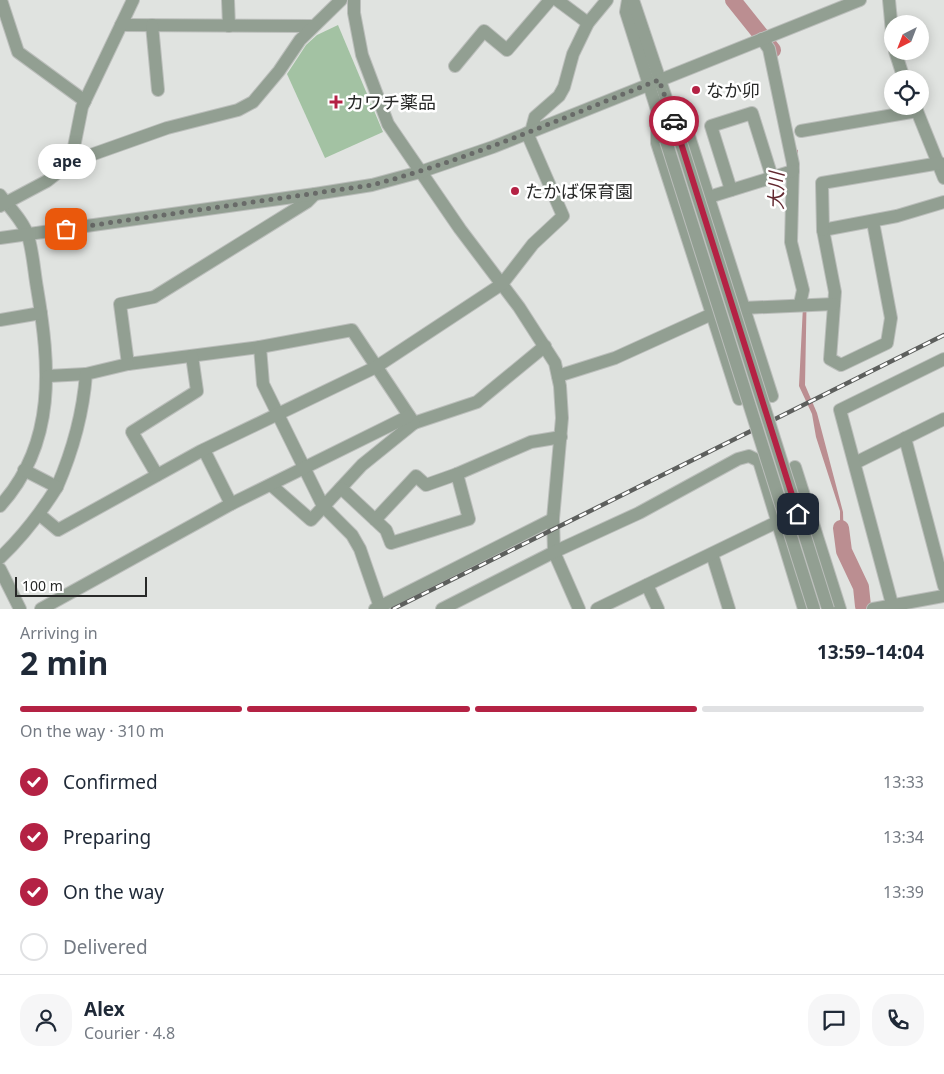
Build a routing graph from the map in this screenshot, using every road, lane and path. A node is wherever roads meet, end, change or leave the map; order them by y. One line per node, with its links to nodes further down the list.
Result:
1 (1, 0): 23 (street)
2 (133, 0): 15 (street)
3 (228, 0): 17 (street)
4 (341, 0): 18 (street)
5 (354, 0): 33 (street)
6 (550, 0): 20 (street)
7 (558, 0): 14 (street)
8 (607, 0): 14 (street)
9 (628, 0): 21 (street)
10 (633, 0): 21 (street)
11 (860, 0): 19 (street)
12 (889, 0): 13 (street)
13 (890, 15)
14 (588, 23): 29 (street)
15 (121, 25): 16 (street); 23 (street)
16 (152, 25): 17 (street); 22 (street)
17 (229, 26): 18 (street)
18 (312, 26): 30 (street)
19 (762, 39): 21 (street); 32 (street)
20 (455, 66)
21 (654, 82): 24 (street); 27 (street); 29 (street)
22 (158, 90)
23 (85, 101): 30 (street)
24 (671, 112): 38 (street); 104 (street, bridge)
25 (885, 115): 28 (street)
26 (919, 115): 31 (street)
27 (661, 122): 50 (street); 103 (street, bridge)
28 (801, 131)
29 (528, 132): 33 (street); 45 (street)
30 (71, 162): 39 (street)
31 (940, 163): 35 (street); 42 (street)
32 (793, 171): 34 (street); 46 (street)
33 (420, 172): 37 (street); 45 (street)
34 (772, 177): 36 (street); 36 (street)
35 (944, 178)
36 (731, 190): 38 (street)
37 (315, 194): 43 (street); 56 (street)
38 (709, 197): 48 (street)
39 (2, 201): 43 (street)
40 (944, 202): 41 (street)
41 (872, 222): 42 (street); 47 (street)
42 (823, 230): 47 (street)
43 (28, 234): 44 (street); 49 (street)
44 (0, 238)
45 (502, 284): 52 (street); 57 (street)
46 (803, 304): 47 (street); 48 (street)
47 (834, 304)
48 (743, 308): 61 (street)
49 (41, 313): 51 (street); 59 (street)
50 (712, 314): 60 (street); 62 (street)
51 (0, 320)
52 (545, 346): 60 (street); 65 (street)
53 (260, 347): 54 (street); 57 (street); 63 (street)
54 (192, 356): 56 (street); 74 (street)
55 (944, 359): 69 (street)
56 (128, 364): 58 (street)
57 (376, 367): 63 (street); 65 (street)
58 (86, 374): 59 (street); 76 (street)
59 (48, 376): 72 (street)
60 (558, 376): 66 (street)
61 (772, 396)
62 (739, 399)
63 (279, 415): 68 (street); 71 (street)
64 (944, 419): 67 (street)
65 (412, 420): 71 (street); 77 (street)
66 (561, 437): 73 (street); 82 (street)
67 (905, 438): 69 (street); 90 (street)
68 (204, 450): 74 (street); 78 (street)
69 (855, 463): 92 (street)
70 (794, 467): 105 (street)
71 (305, 468): 75 (street); 80 (street)
72 (24, 470): 76 (street); 79 (street)
73 (457, 474): 83 (street); 83 (street)
74 (157, 475): 81 (street)
75 (271, 485): 78 (street); 80 (street)
76 (57, 487): 81 (street)
77 (341, 488): 80 (street); 83 (street)
78 (231, 504): 94 (street)
79 (0, 506)
80 (323, 506): 95 (street)
81 (40, 515): 87 (street)
82 (553, 519): 85 (street); 95 (street)
83 (376, 520)
84 (777, 522): 85 (street); 86 (street); 102 (street)
85 (554, 552): 93 (street); 98 (street)
86 (712, 554): 89 (street); 101 (street)
87 (0, 558)
88 (0, 569): 96 (street)
89 (647, 585): 99 (street); 100 (street)
90 (944, 586)
91 (944, 596): 92 (street)
92 (892, 604): 106 (street)
93 (460, 605): 97 (street)
94 (44, 608)
95 (378, 608)
96 (20, 609)
97 (442, 609)
98 (579, 609)
99 (597, 609)
100 (658, 609)
101 (729, 609)
102 (804, 609)
103 (814, 609)
104 (828, 609)
105 (840, 609)
106 (874, 609)

